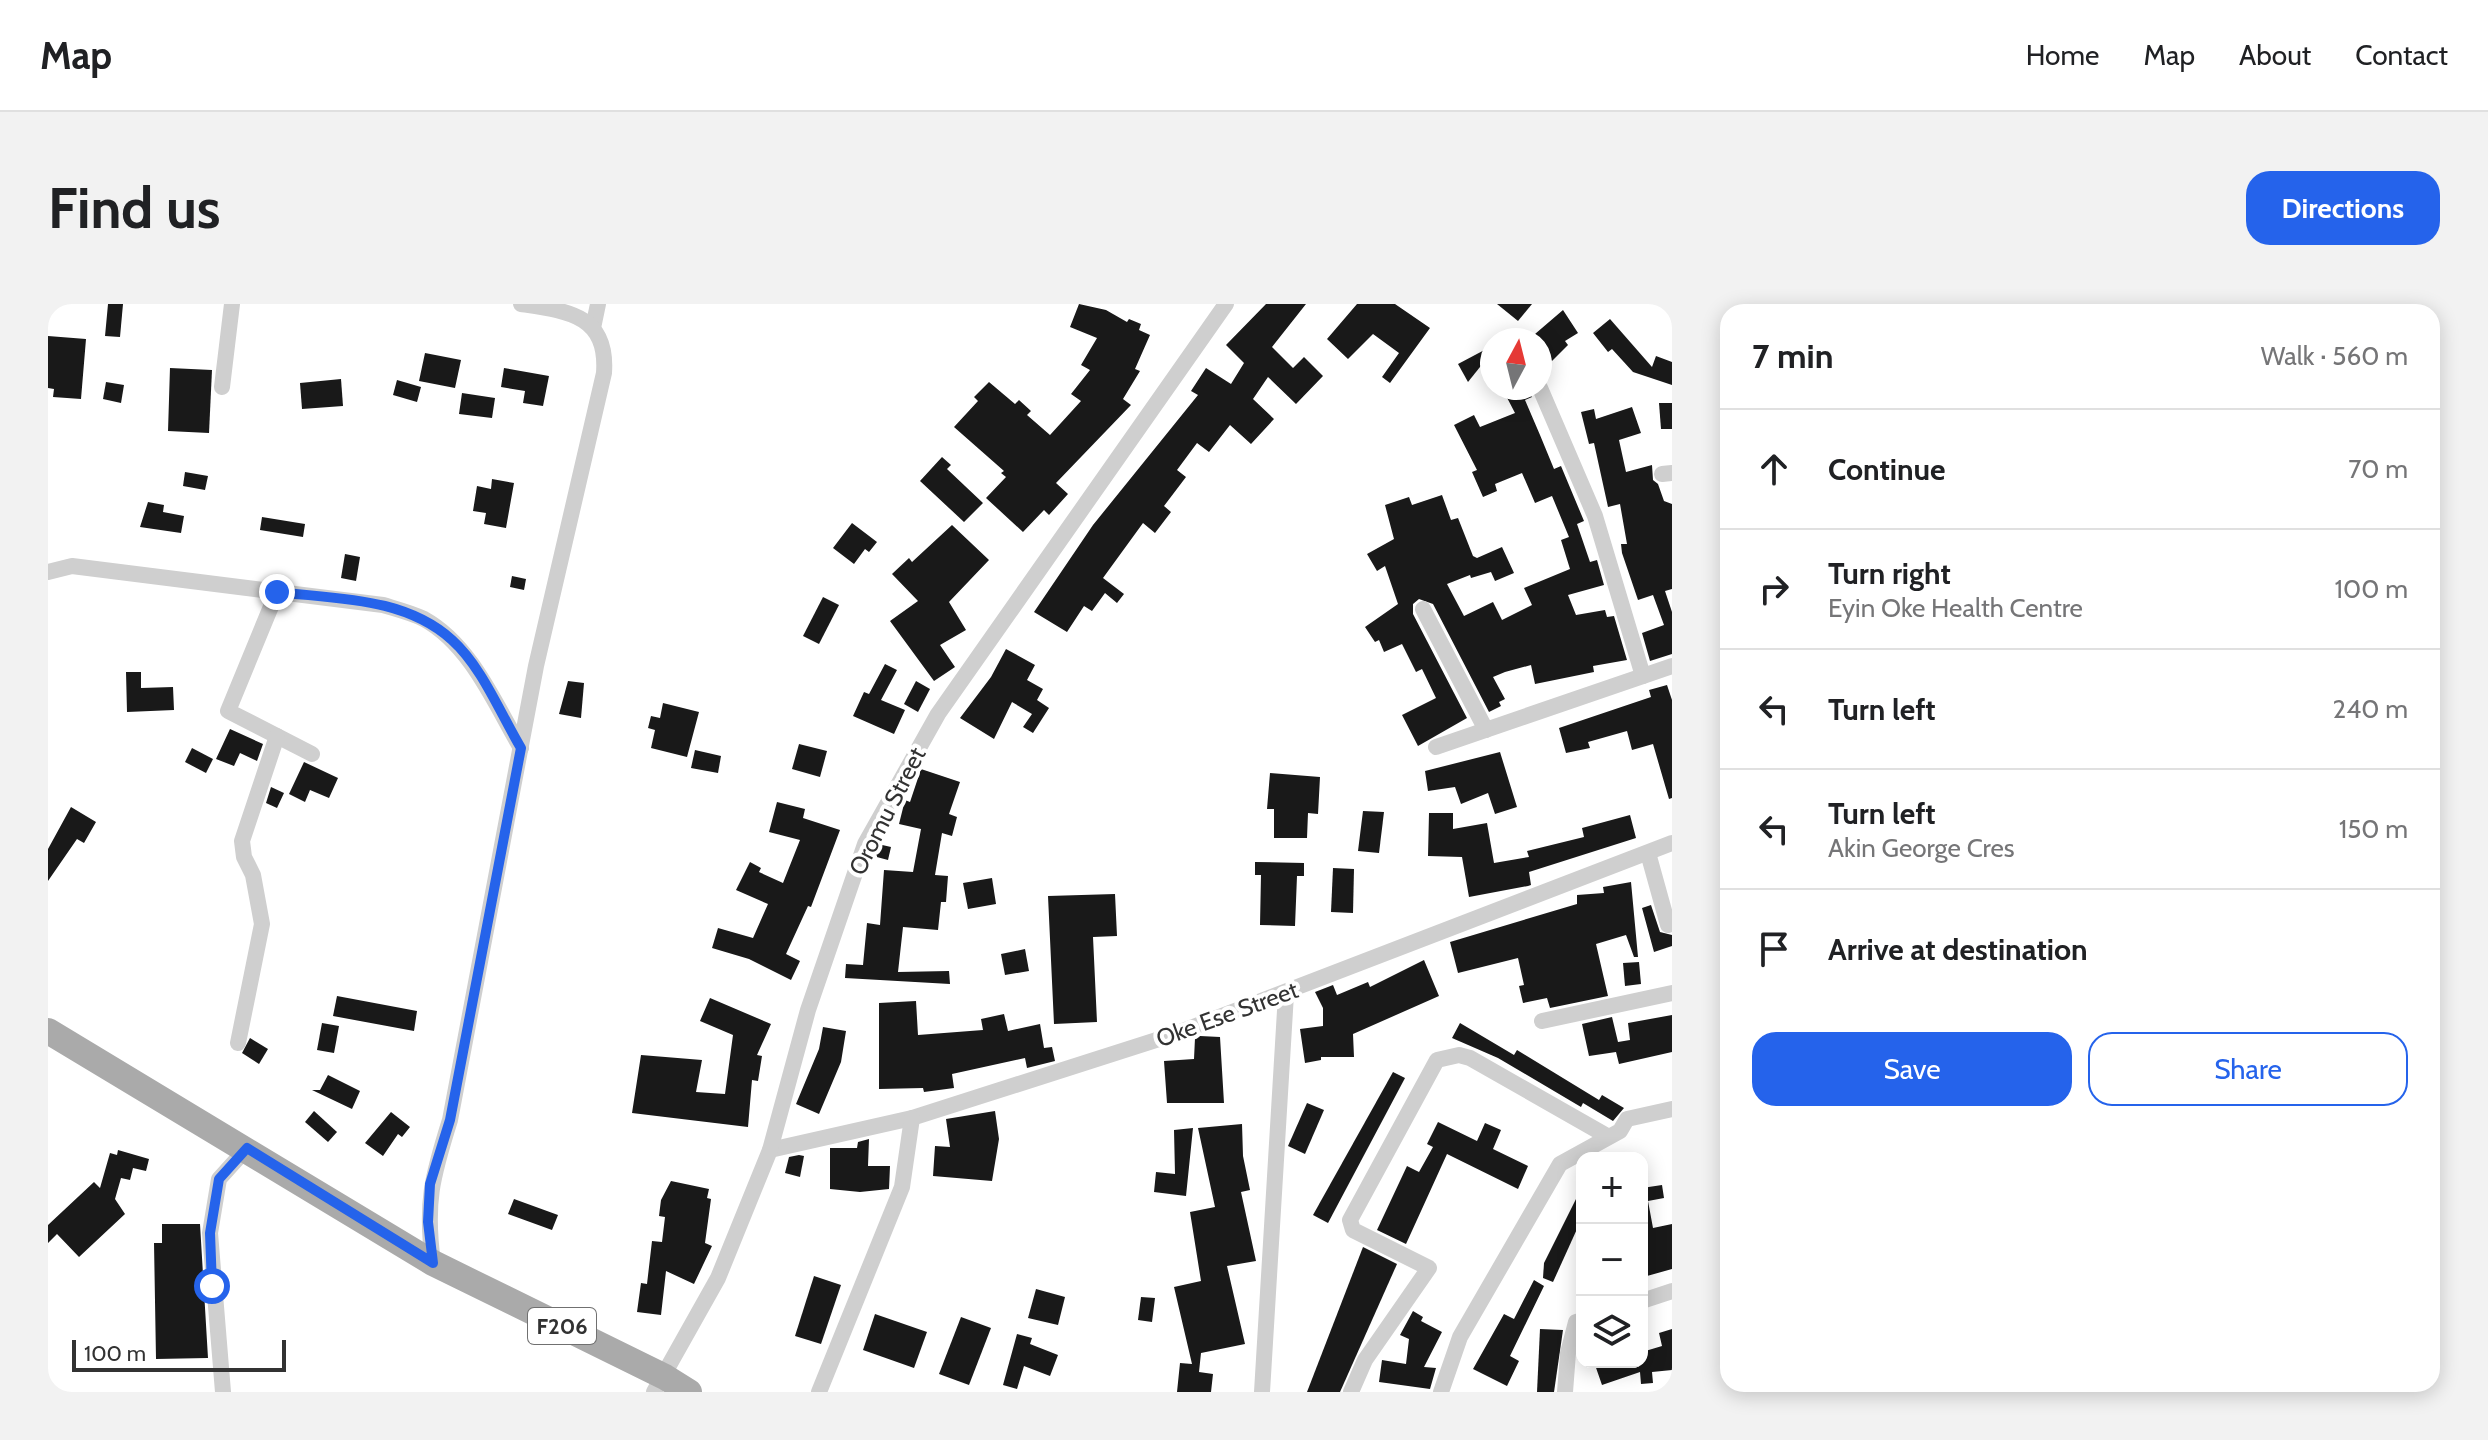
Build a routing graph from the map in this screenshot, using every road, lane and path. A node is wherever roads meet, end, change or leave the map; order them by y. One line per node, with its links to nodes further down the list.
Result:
1 (232, 304): 6 (street)
2 (521, 304): 5 (street)
3 (598, 304): 5 (street)
4 (1226, 304): 30 (street, Oromu Street)
5 (593, 328): 16 (street)
6 (222, 387)
7 (1545, 400): 12 (street)
8 (48, 572): 9 (street)
9 (277, 592): 14 (street); 16 (street)
10 (1423, 609): 13 (street)
11 (1672, 666): 12 (street)
12 (1643, 676): 13 (street)
13 (1486, 730): 15 (street)
14 (277, 736): 17 (street); 25 (street)
15 (1436, 747)
16 (521, 748): 31 (street)
17 (312, 754)
18 (1672, 843): 19 (street, Oke Ese Street)
19 (1648, 853): 20 (street); 22 (street, Oke Ese Street)
20 (1668, 925)
21 (1672, 993): 23 (street)
22 (1286, 994): 27 (street, Oke Ese Street); 39 (street)
23 (1542, 1021)
24 (48, 1031): 29 (main road, F206)
25 (238, 1043)
26 (1672, 1109): 28 (street)
27 (912, 1118): 30 (street, Oke Ese Street); 38 (street)
28 (1607, 1136): 40 (street); 41 (street)
29 (247, 1148): 31 (main road, F206); 36 (street)
30 (770, 1150): 35 (street, Oromu Street)
31 (433, 1263): 35 (main road, F206)
32 (1672, 1291): 33 (street)
33 (1648, 1299)
34 (1576, 1322): 42 (street)
35 (659, 1384): 37 (main road, F206)
36 (223, 1392)
37 (689, 1392)
38 (819, 1392)
39 (1262, 1392)
40 (1351, 1392)
41 (1441, 1392)
42 (1565, 1392)

